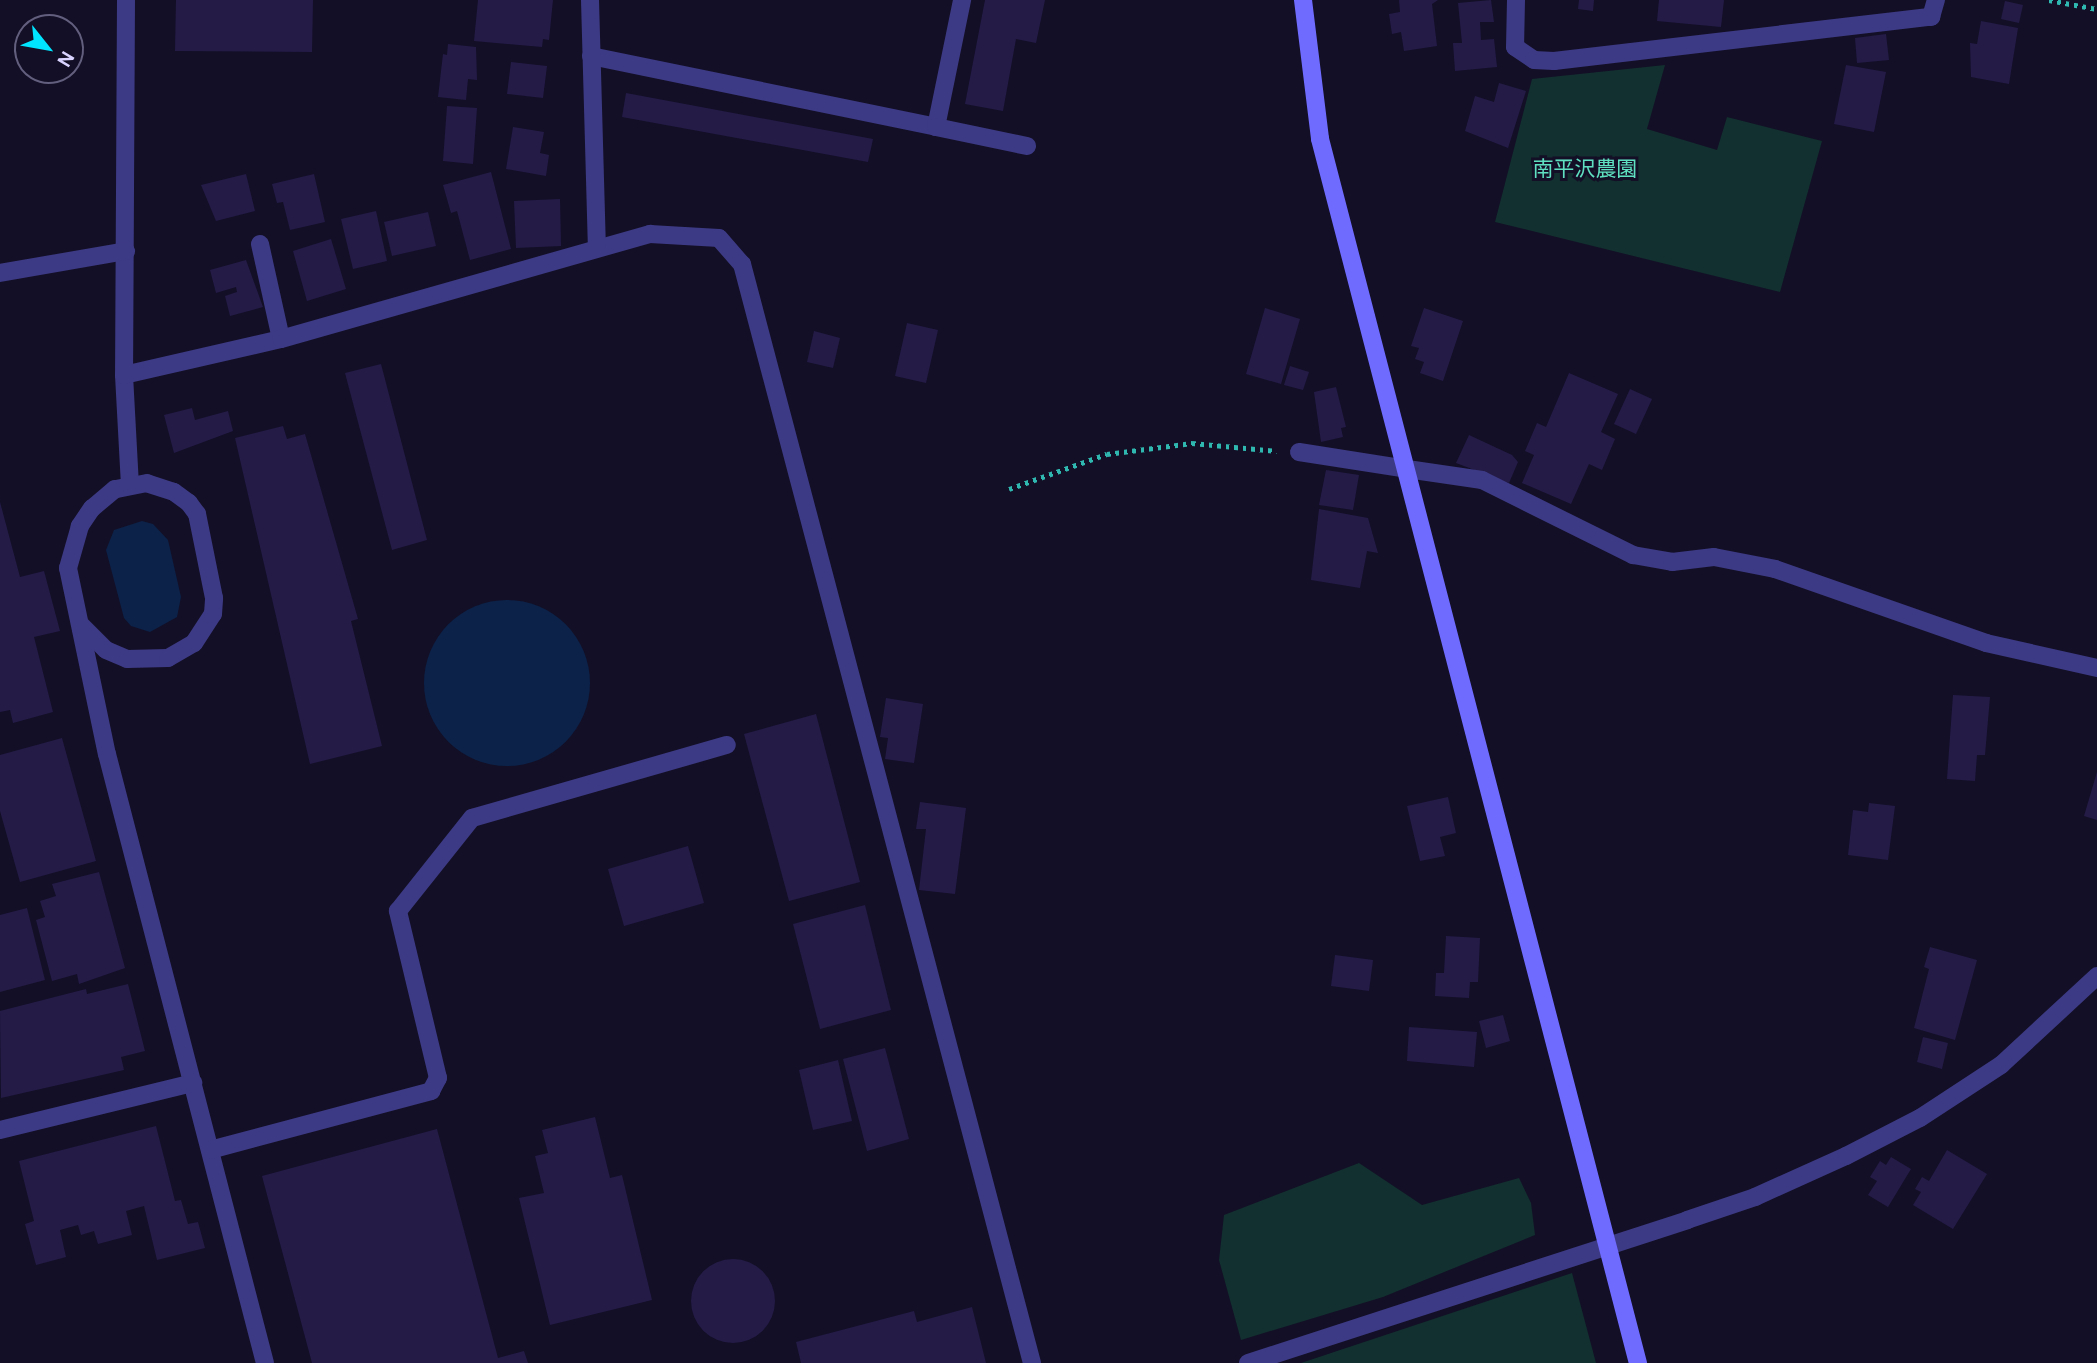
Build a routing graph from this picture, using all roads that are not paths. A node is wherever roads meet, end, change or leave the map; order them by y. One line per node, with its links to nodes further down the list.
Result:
1 (126, 0): 12 (street)
2 (590, 0): 7 (street)
3 (962, 0): 8 (street)
4 (1303, 0): 17 (street)
5 (1516, 0): 6 (street)
6 (1936, 0)
7 (591, 56): 8 (street); 11 (street)
8 (936, 127): 9 (street)
9 (1027, 146)
10 (260, 244): 14 (street)
11 (597, 246): 14 (street); 28 (street)
12 (126, 251): 13 (street); 15 (street)
13 (0, 273)
14 (281, 340): 15 (street)
15 (124, 375): 18 (street)
16 (1298, 452): 17 (street)
17 (1407, 468): 20 (street); 26 (street)
18 (130, 485): 19 (street); 19 (street)
19 (82, 625): 23 (street)
20 (2097, 668)
21 (727, 745): 25 (street)
22 (2097, 976): 26 (street)
23 (193, 1083): 24 (street); 25 (street)
24 (0, 1130)
25 (210, 1150): 27 (street)
26 (1608, 1247): 29 (street); 30 (street)
27 (265, 1363)
28 (1032, 1363)
29 (1248, 1363)
30 (1637, 1363)

